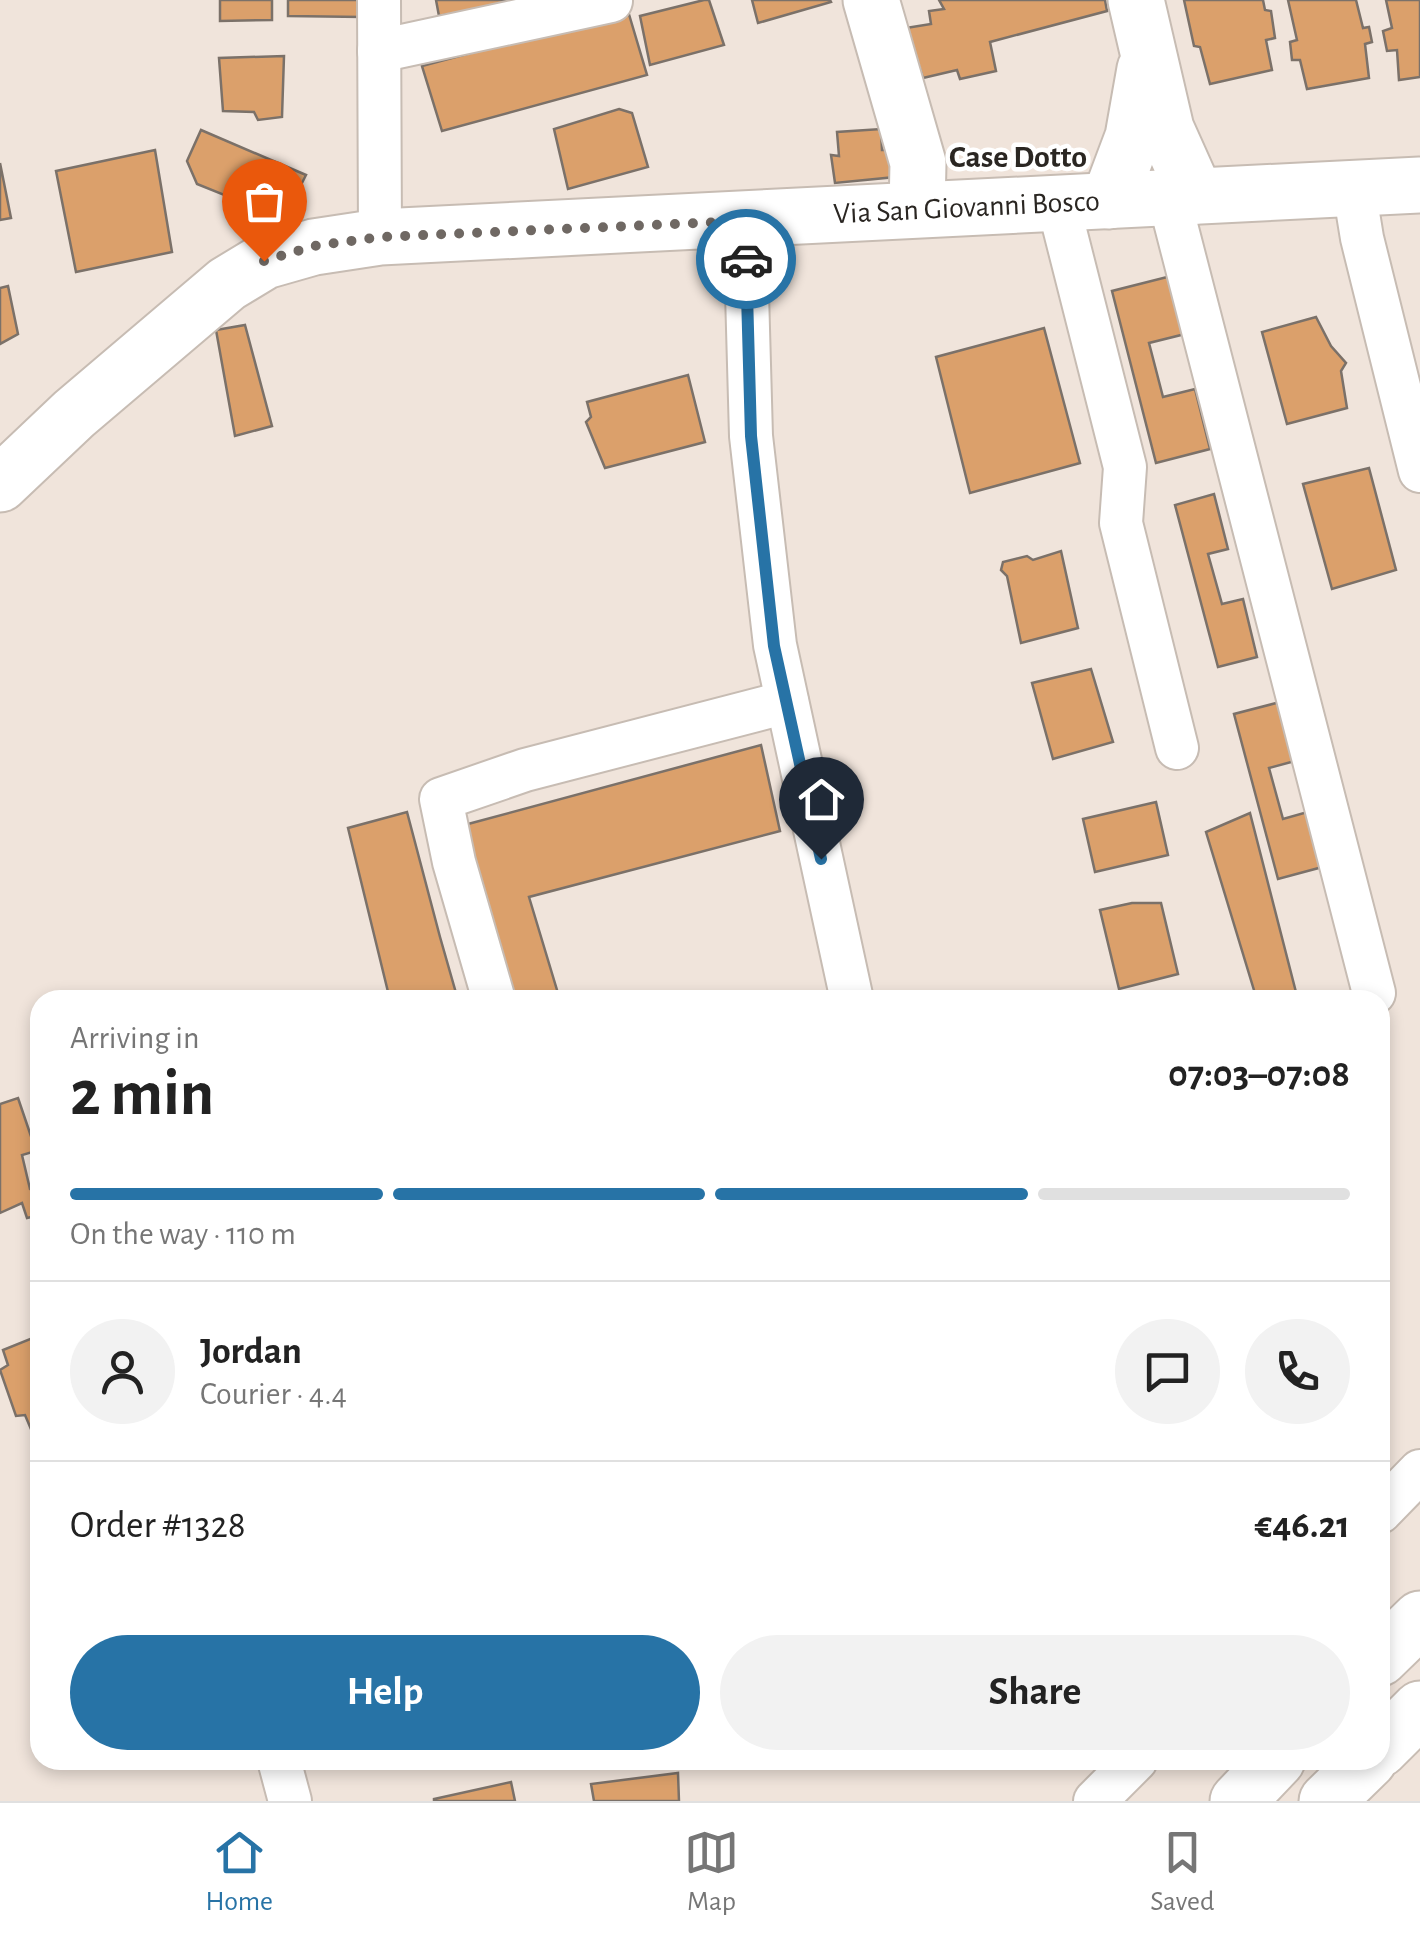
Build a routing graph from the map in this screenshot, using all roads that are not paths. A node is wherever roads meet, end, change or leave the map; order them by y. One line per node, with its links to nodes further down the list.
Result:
1 (379, 0): 5 (street)
2 (871, 0): 11 (main road)
3 (1136, 0): 6 (main road)
4 (611, 1): 5 (street)
5 (379, 51): 13 (street)
6 (1148, 54): 9 (main road); 10 (main road)
7 (1420, 185): 8 (main road, Via San Giovanni Bosco)
8 (1354, 189): 9 (main road, Via San Giovanni Bosco); 14 (street)
9 (1182, 197): 10 (main road, Via San Giovanni Bosco); 20 (street)
10 (1084, 202): 11 (main road, Via San Giovanni Bosco); 17 (street)
11 (917, 209): 12 (main road, Via San Giovanni Bosco)
12 (744, 221): 13 (main road, Via San Giovanni Bosco); 16 (street)
13 (380, 237): 15 (main road, Via San Giovanni Bosco)
14 (1420, 470)
15 (0, 484)
16 (787, 702): 18 (street); 19 (street)
17 (1177, 748)
18 (491, 990)
19 (850, 990)
20 (1373, 990)
21 (1420, 1471): 22 (street)
22 (1390, 1502)
23 (1420, 1709): 24 (main road)
24 (1390, 1739)
25 (282, 1770): 30 (street)
26 (1120, 1770): 29 (street)
27 (1267, 1770): 31 (main road)
28 (1358, 1770): 32 (main road)
29 (1098, 1784)
30 (290, 1801)
31 (1238, 1801)
32 (1327, 1801)

